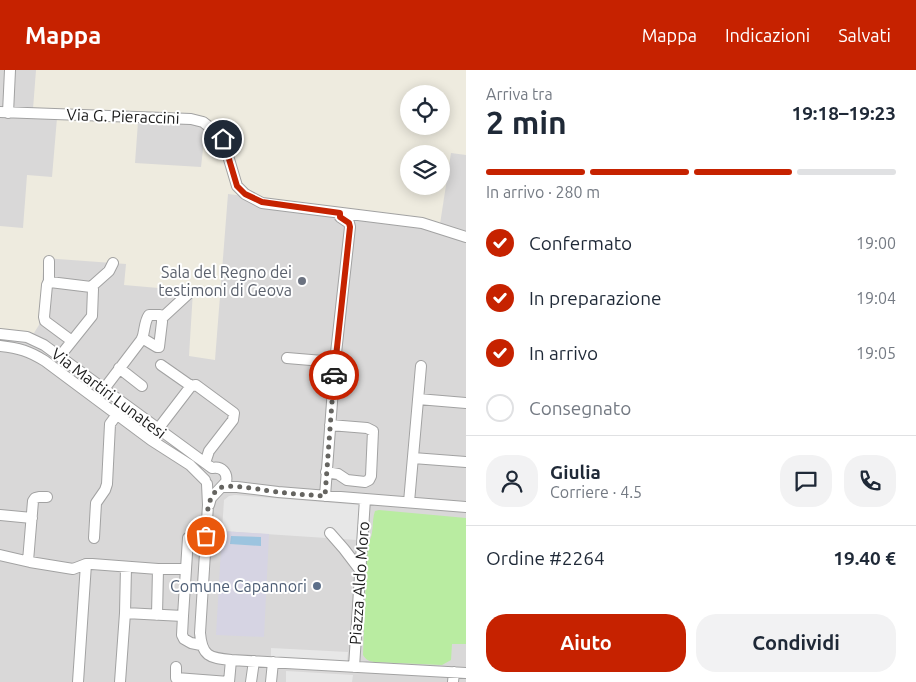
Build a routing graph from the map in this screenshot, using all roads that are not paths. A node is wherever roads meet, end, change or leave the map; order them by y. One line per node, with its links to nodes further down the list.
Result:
1 (10, 70): 2 (street)
2 (4, 112): 3 (street, Via G. Pieraccini)
3 (340, 213): 4 (street, Via G. Pieraccini); 19 (street)
4 (466, 237)
5 (49, 261): 7 (street)
6 (113, 263): 8 (street)
7 (49, 281): 8 (street); 13 (street)
8 (91, 287): 13 (street)
9 (188, 294): 10 (street)
10 (162, 318): 12 (street); 12 (street)
11 (0, 334): 14 (street, Via Martiri Lunatesi)
12 (142, 338): 22 (street)
13 (72, 341): 17 (street)
14 (41, 343): 16 (street); 17 (street, Via Martiri Lunatesi)
15 (0, 346): 16 (street, Via Martiri Lunatesi)
16 (34, 354): 29 (street, Via Martiri Lunatesi)
17 (60, 356): 25 (street, Via Martiri Lunatesi)
18 (287, 358): 19 (street)
19 (335, 362): 30 (street)
20 (161, 365): 24 (street)
21 (421, 366): 26 (street)
22 (119, 368): 23 (street); 25 (street)
23 (142, 386)
24 (191, 386): 31 (street); 34 (street)
25 (104, 389): 28 (street, Via Martiri Lunatesi)
26 (418, 399): 27 (street); 32 (street)
27 (466, 403)
28 (124, 404): 29 (street); 31 (street, Via Martiri Lunatesi)
29 (117, 414): 37 (street, Via Martiri Lunatesi); 50 (street)
30 (330, 425): 35 (street); 35 (street)
31 (158, 429): 34 (street, Via Martiri Lunatesi)
32 (413, 458): 33 (street); 43 (street)
33 (466, 462)
34 (209, 466): 36 (street, Via Martiri Lunatesi); 37 (street)
35 (326, 472): 40 (street)
36 (226, 475): 38 (street); 39 (street, Via Martiri Lunatesi)
37 (206, 482): 38 (street, Via Martiri Lunatesi); 44 (street)
38 (221, 488): 39 (street, Via Martiri Lunatesi); 44 (street)
39 (247, 488): 40 (street, Via Martiri Lunatesi)
40 (325, 496): 42 (street, Via Martiri Lunatesi)
41 (46, 497): 47 (street)
42 (365, 499): 43 (street, Via Martiri Lunatesi); 57 (street, Piazza Aldo Moro)
43 (409, 502): 45 (street, Via Martiri Lunatesi)
44 (208, 505): 49 (street)
45 (466, 507)
46 (0, 515): 47 (street)
47 (32, 518): 52 (street)
48 (330, 533): 57 (street)
49 (206, 536): 56 (street, Piazza Aldo Moro); 61 (street)
50 (94, 538)
51 (0, 555): 52 (street)
52 (28, 561): 53 (street)
53 (86, 564): 54 (street); 69 (street)
54 (126, 567): 55 (street); 58 (street)
55 (158, 569): 56 (street); 59 (street)
56 (186, 569): 60 (street, Piazza Aldo Moro)
57 (360, 570): 66 (street, Piazza Aldo Moro)
58 (125, 613): 59 (street); 70 (street)
59 (157, 615): 60 (street)
60 (183, 616): 61 (street, Piazza Aldo Moro)
61 (201, 645): 62 (street, Piazza Aldo Moro)
62 (231, 660): 63 (street, Piazza Aldo Moro); 65 (street)
63 (254, 661): 64 (street, Piazza Aldo Moro); 71 (street)
64 (273, 662): 66 (street, Piazza Aldo Moro); 72 (street)
65 (176, 667)
66 (354, 667): 68 (street, Piazza Aldo Moro)
67 (466, 673): 68 (street, Piazza Aldo Moro)
68 (453, 677)
69 (78, 682)
70 (120, 682)
71 (251, 682)
72 (271, 682)

